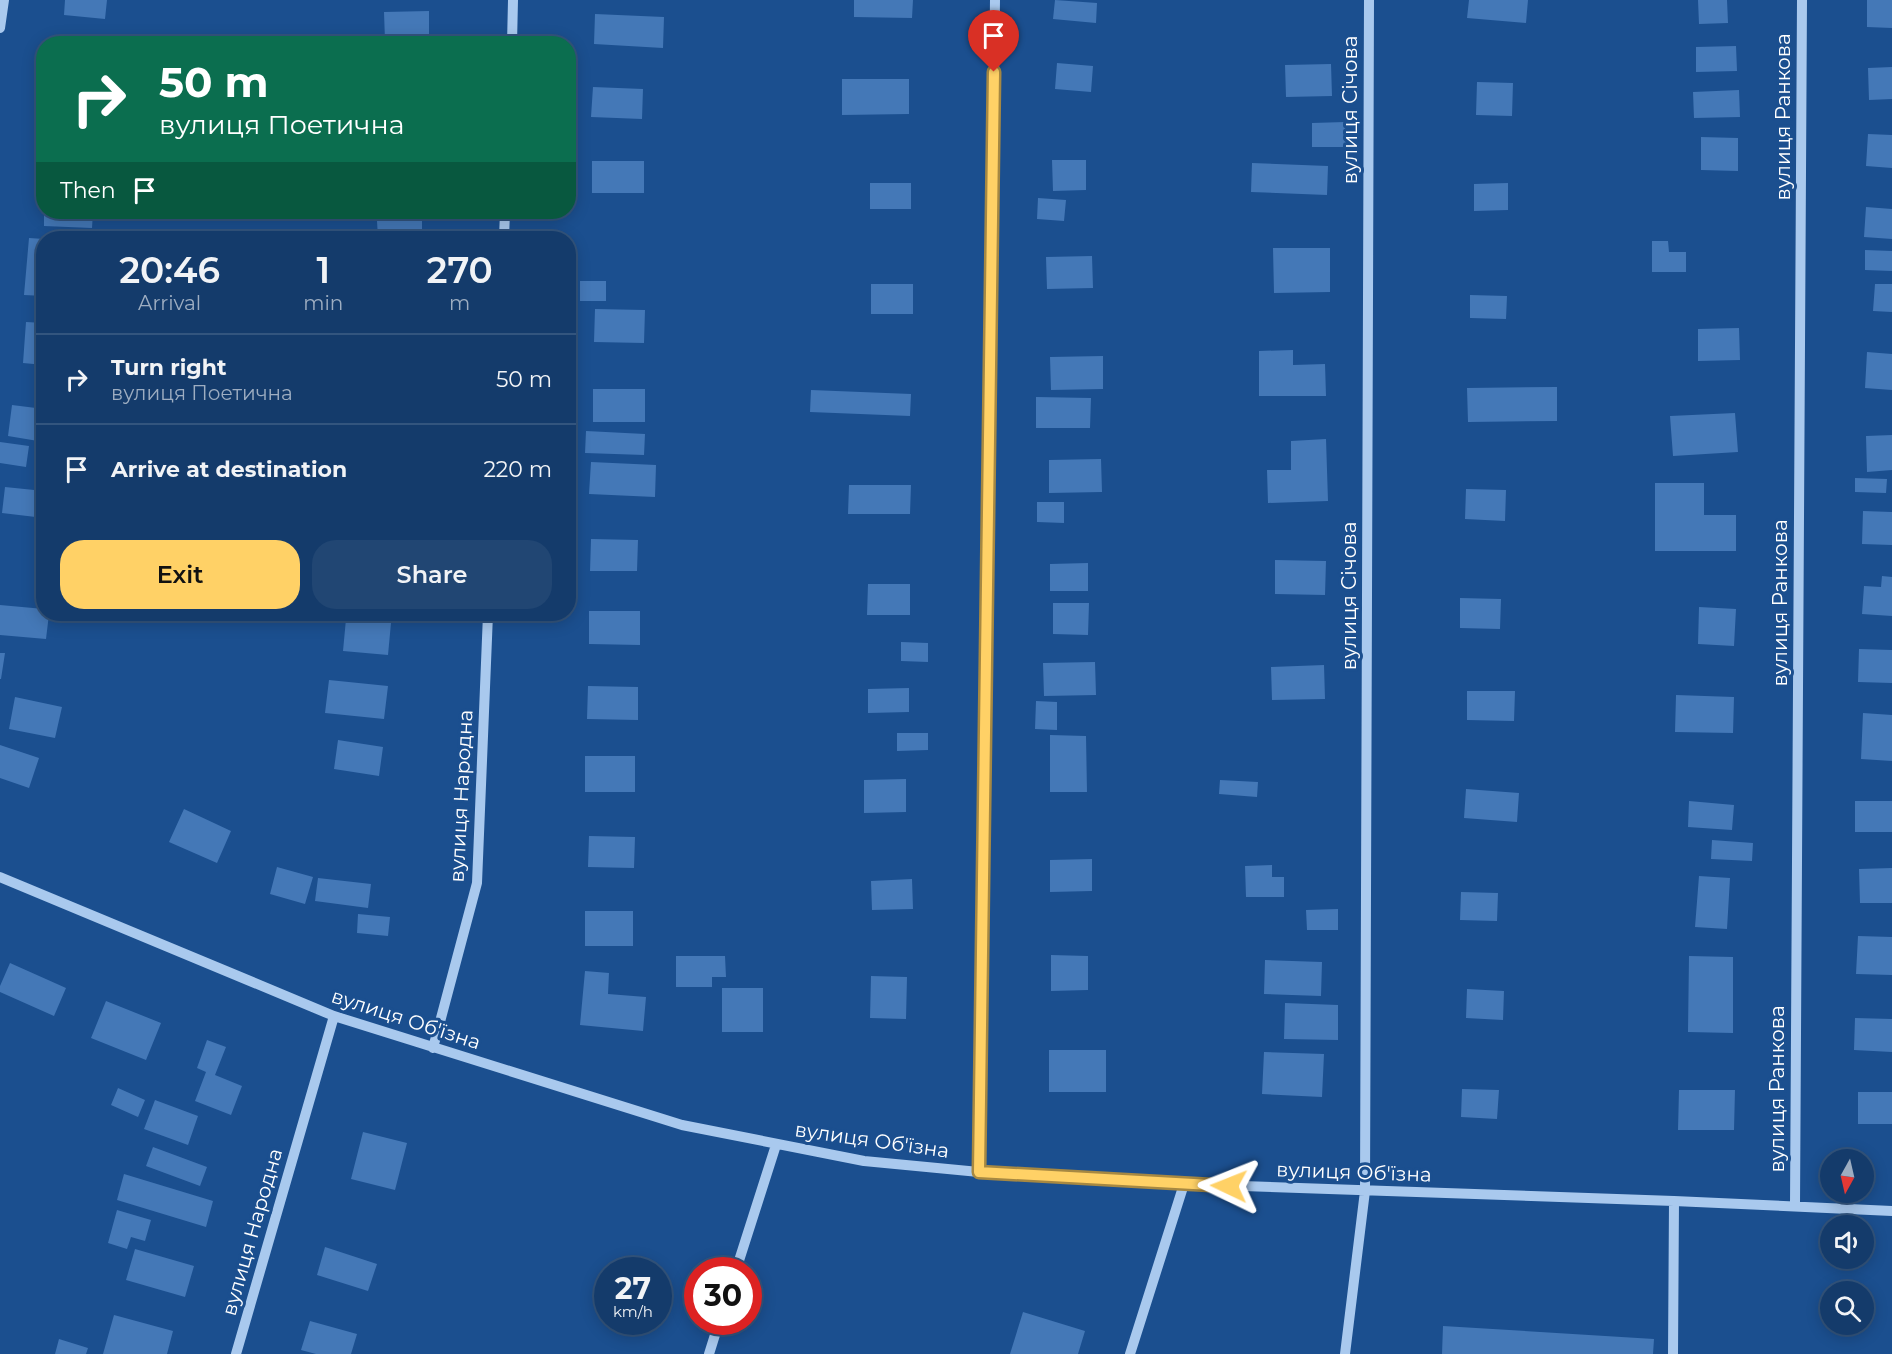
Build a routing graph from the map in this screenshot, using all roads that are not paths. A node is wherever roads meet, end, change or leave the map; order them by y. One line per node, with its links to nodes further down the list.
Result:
1 (4, 0): 6 (street)
2 (513, 0): 7 (street)
3 (995, 0): 13 (street)
4 (1369, 0): 15 (street, вулиця Січова)
5 (1802, 0): 17 (street, вулиця Ранкова)
6 (0, 28)
7 (512, 36)
8 (488, 621): 11 (street, вулиця Народна)
9 (0, 877): 10 (street, вулиця Об'їзна)
10 (334, 1016): 11 (street, вулиця Об'їзна); 21 (street, вулиця Народна)
11 (433, 1048): 12 (street, вулиця Об'їзна)
12 (776, 1145): 13 (street, вулиця Об'їзна); 19 (street)
13 (979, 1172): 14 (street, вулиця Об'їзна)
14 (1184, 1184): 15 (street, вулиця Об'їзна); 23 (street)
15 (1365, 1191): 16 (street, вулиця Об'їзна); 24 (street, вулиця Січова)
16 (1674, 1201): 17 (street, вулиця Об'їзна); 25 (street)
17 (1795, 1206): 18 (street, вулиця Об'їзна)
18 (1892, 1210)
19 (740, 1257)
20 (715, 1335): 22 (street)
21 (236, 1354)
22 (709, 1354)
23 (1130, 1354)
24 (1345, 1354)
25 (1673, 1354)

